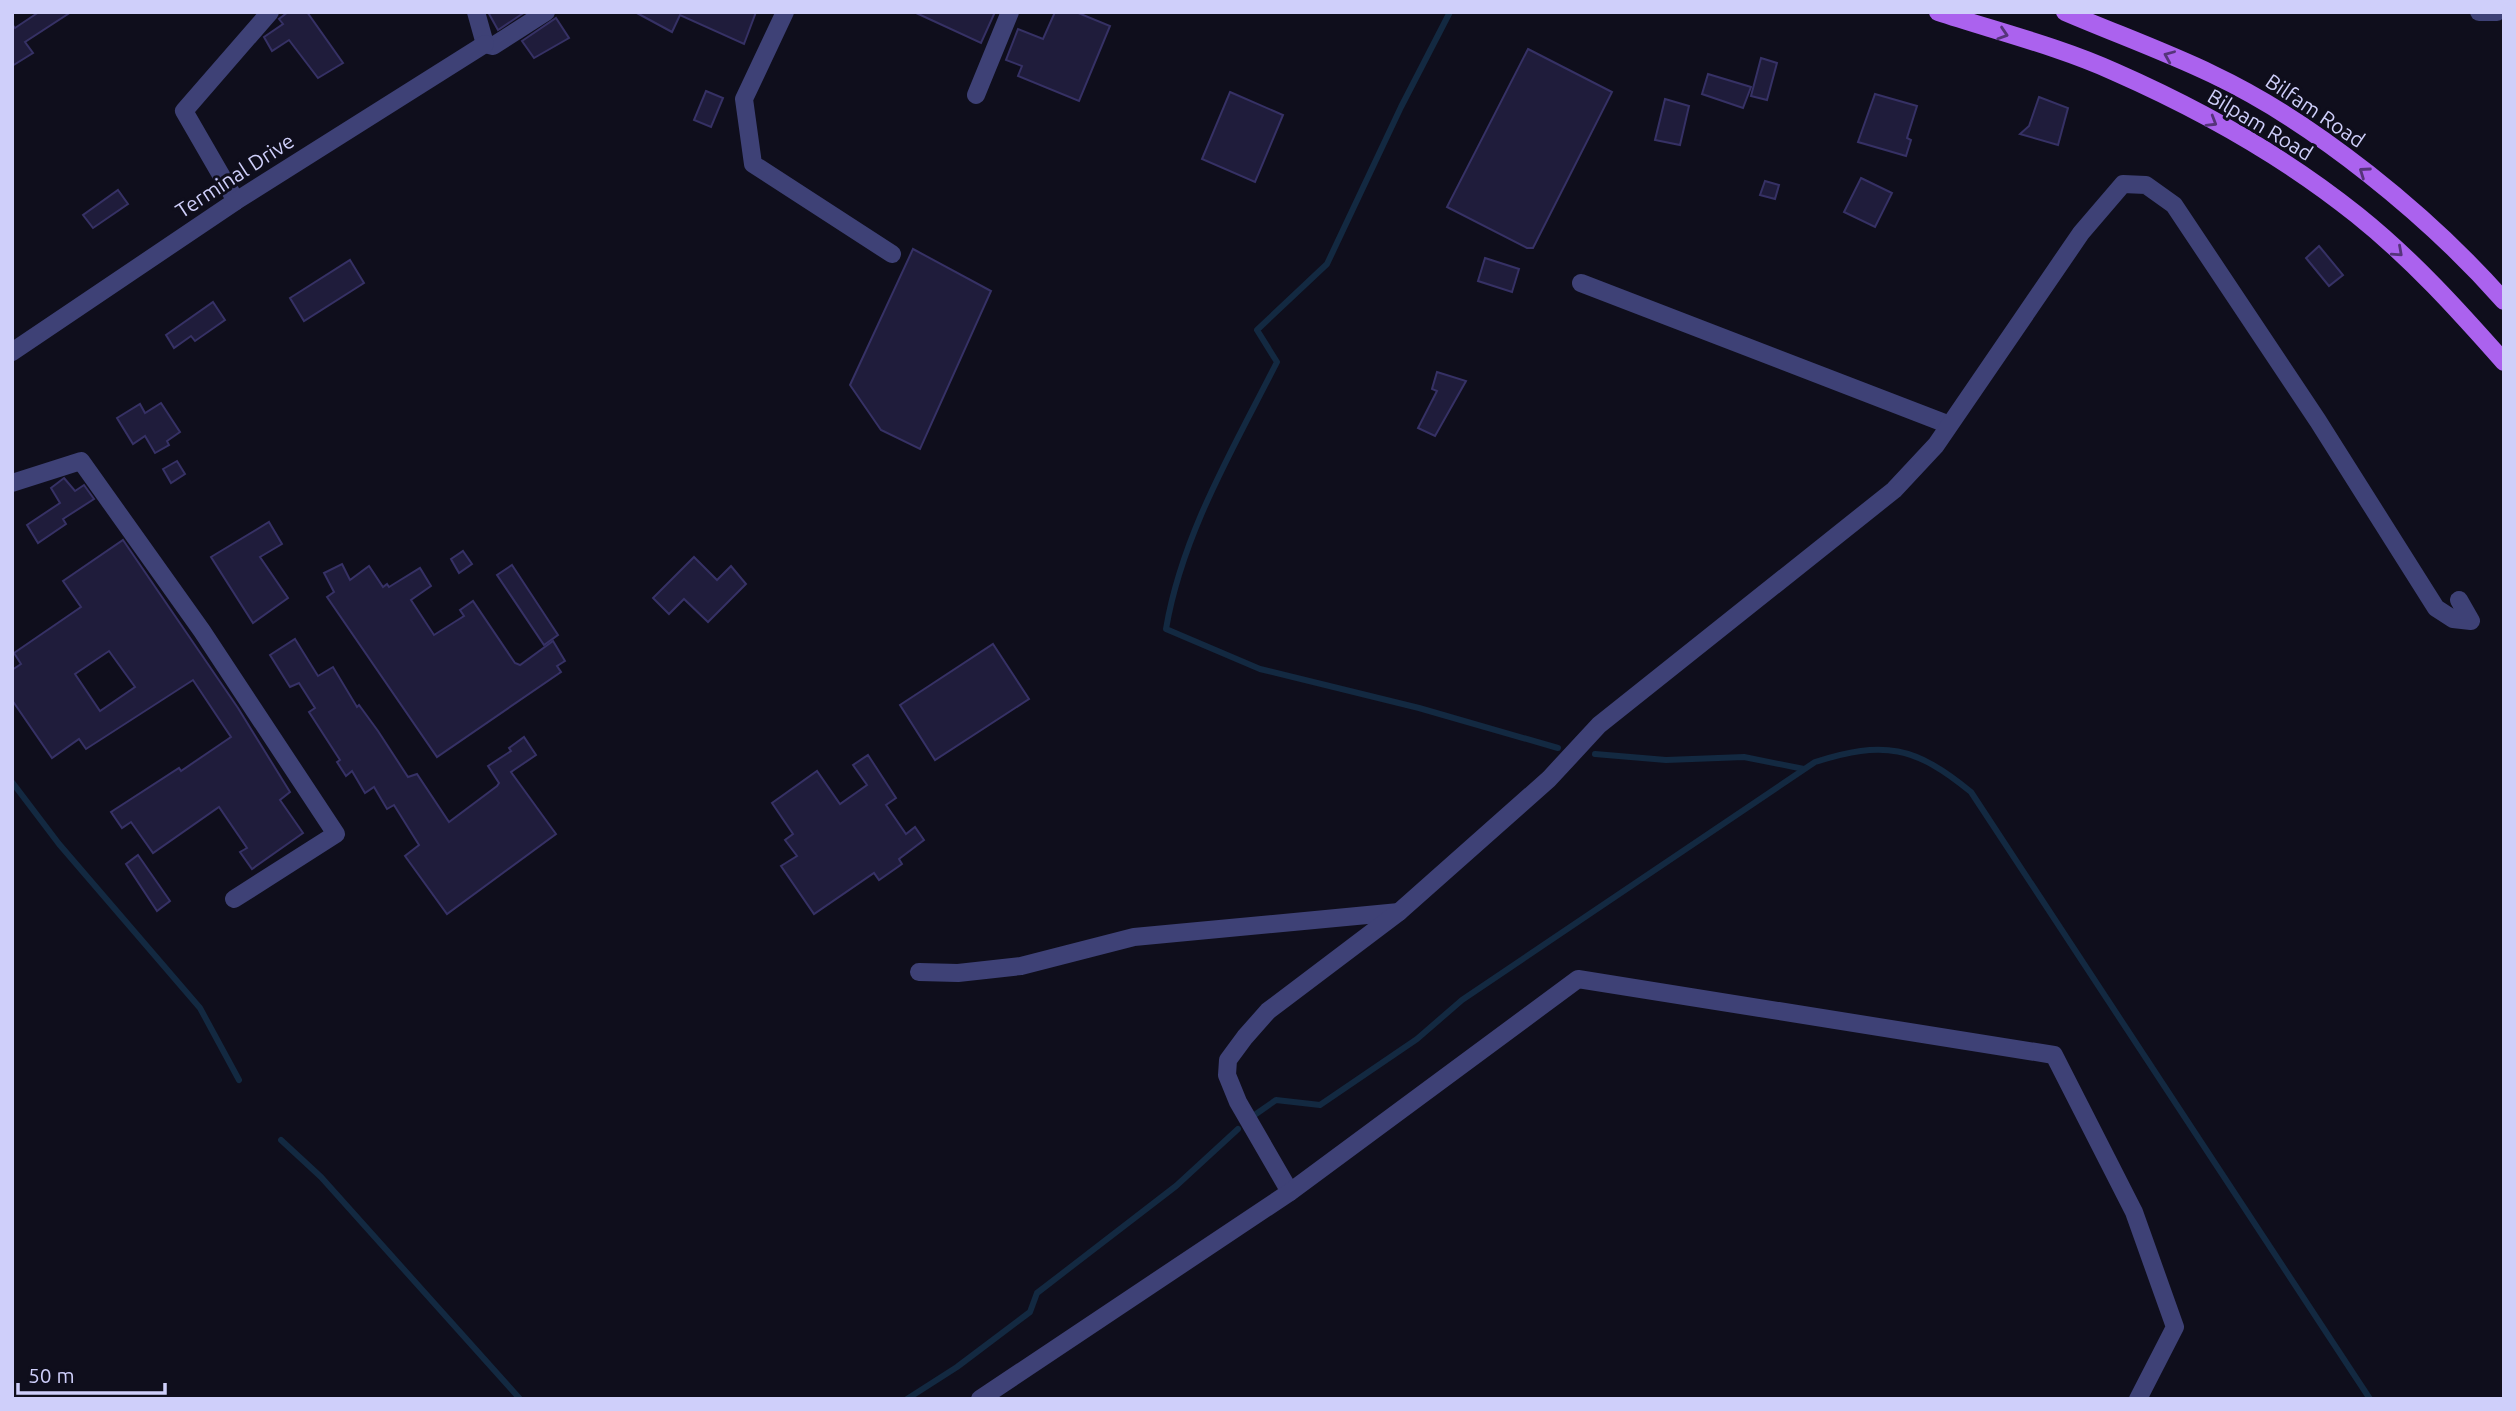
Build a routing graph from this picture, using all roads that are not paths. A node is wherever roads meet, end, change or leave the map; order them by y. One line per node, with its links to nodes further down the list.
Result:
1 (270, 12): 12 (street)
2 (476, 12): 10 (street)
3 (546, 12): 10 (street, Terminal Drive)
4 (785, 12): 13 (street)
5 (1010, 12): 11 (street)
6 (1938, 12): 17 (main road, Bilpam Road, one-way to 17)
7 (2065, 12): 15 (main road, Bilfam Road, one-way to 7)
8 (2479, 12): 9 (street)
9 (2497, 12)
10 (485, 44): 12 (street, Terminal Drive)
11 (976, 95)
12 (236, 201): 16 (street, Terminal Drive)
13 (892, 254)
14 (1581, 283): 18 (street)
15 (2504, 301)
16 (12, 352)
17 (2504, 362)
18 (1948, 424): 20 (street); 22 (street)
19 (12, 483): 21 (street)
20 (2459, 600)
21 (234, 899)
22 (1399, 912): 23 (street); 24 (street)
23 (919, 972)
24 (1290, 1192): 25 (street); 26 (street)
25 (980, 1399)
26 (2138, 1399)

